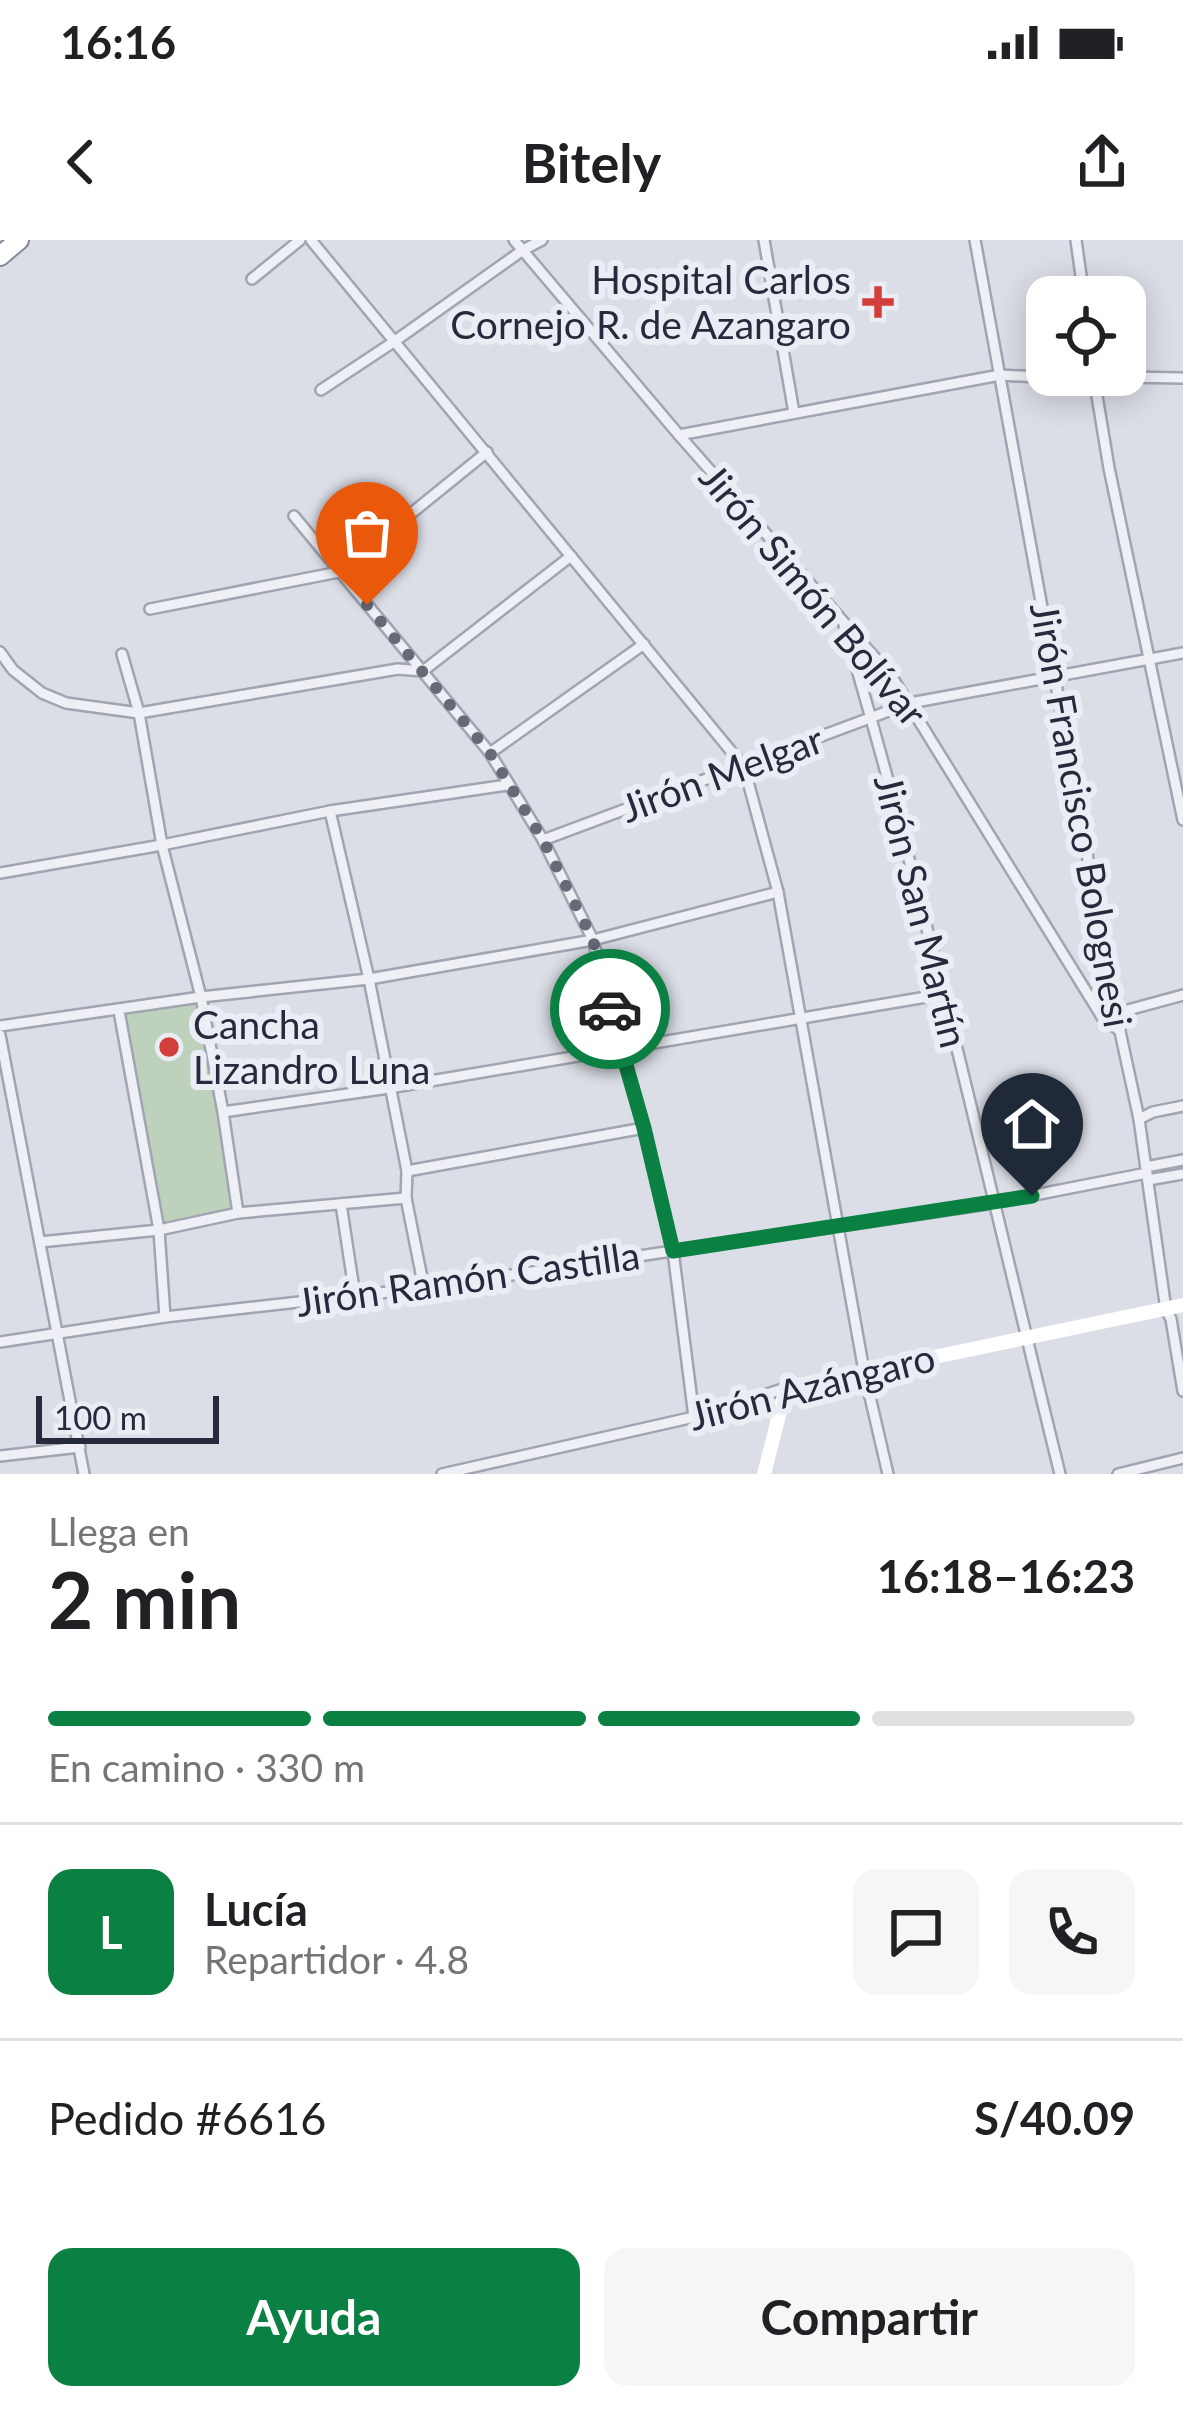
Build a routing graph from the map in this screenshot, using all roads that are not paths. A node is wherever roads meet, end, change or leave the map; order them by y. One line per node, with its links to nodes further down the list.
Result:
1 (20, 240): 10 (highway)
2 (300, 240): 12 (street)
3 (311, 240): 13 (street)
4 (514, 240): 9 (street, Jirón Simón Bolívar)
5 (542, 240): 9 (street)
6 (764, 240): 20 (street)
7 (975, 240): 14 (street, Jirón Francisco Bolognesi)
8 (1076, 240): 11 (street)
9 (524, 250): 13 (street); 21 (street, Jirón Simón Bolívar)
10 (0, 256)
11 (1081, 276)
12 (252, 279)
13 (395, 341): 18 (street); 22 (street)
14 (1000, 375): 15 (street); 20 (street); 34 (street, Jirón Francisco Bolognesi)
15 (1026, 376)
16 (1146, 377): 17 (street)
17 (1183, 378)
18 (321, 390)
19 (1097, 396): 32 (street)
20 (794, 413): 21 (street)
21 (679, 435): 27 (street, Jirón Simón Bolívar)
22 (487, 452): 24 (street); 25 (street)
23 (294, 516): 25 (street)
24 (572, 556): 28 (street); 33 (street)
25 (340, 572): 26 (street); 33 (street)
26 (150, 609)
27 (842, 620): 35 (street, Jirón Simón Bolívar); 37 (street, Jirón San Martín)
28 (644, 644): 38 (street); 39 (street)
29 (0, 652): 36 (street)
30 (1183, 652): 32 (street, Jirón Melgar)
31 (122, 655): 36 (street)
32 (1148, 658): 34 (street, Jirón Melgar); 42 (street)
33 (423, 671): 36 (street); 38 (street)
34 (1056, 675): 35 (street, Jirón Melgar); 53 (street, Jirón Francisco Bolognesi)
35 (910, 703): 37 (street, Jirón Melgar); 54 (street, Jirón Simón Bolívar)
36 (139, 713): 44 (street)
37 (872, 719): 39 (street, Jirón Melgar); 49 (street, Jirón San Martín)
38 (490, 753): 40 (street)
39 (744, 767): 43 (street, Jirón Melgar); 46 (street)
40 (507, 785): 41 (street); 43 (street)
41 (330, 811): 44 (street); 48 (street)
42 (1183, 820)
43 (543, 840): 47 (street)
44 (162, 845): 45 (street); 51 (street)
45 (0, 873)
46 (778, 892): 47 (street); 55 (street)
47 (593, 940): 48 (street); 58 (street)
48 (369, 980): 51 (street); 59 (street)
49 (944, 994): 55 (street); 69 (street, Jirón San Martín)
50 (1183, 995): 53 (street)
51 (201, 997): 52 (street); 61 (street)
52 (119, 1011): 56 (street); 73 (street)
53 (1117, 1013): 54 (street); 57 (street, Jirón Francisco Bolognesi)
54 (1102, 1017): 57 (street, Jirón Simón Bolívar)
55 (802, 1020): 58 (street); 72 (street)
56 (0, 1030): 74 (street)
57 (1120, 1031): 62 (street, Jirón Francisco Bolognesi)
58 (621, 1050): 59 (street); 63 (street)
59 (389, 1088): 61 (street); 65 (street)
60 (1183, 1106): 62 (street)
61 (223, 1112): 71 (street)
62 (1139, 1119): 66 (street, Jirón Francisco Bolognesi)
63 (644, 1128): 65 (street); 75 (street)
64 (1183, 1160): 66 (street)
65 (407, 1171): 68 (street)
66 (1147, 1173): 67 (street); 69 (street, Jirón Ramón Castilla); 79 (street, Jirón Francisco Bolognesi)
67 (1183, 1174)
68 (406, 1198): 70 (street); 76 (street)
69 (994, 1203): 72 (street, Jirón Ramón Castilla); 82 (street, Jirón San Martín)
70 (341, 1204): 71 (street); 77 (street)
71 (238, 1213): 73 (street)
72 (839, 1226): 75 (street, Jirón Ramón Castilla); 84 (street)
73 (160, 1230): 74 (street); 80 (street)
74 (40, 1242): 81 (street)
75 (673, 1251): 76 (street, Jirón Ramón Castilla); 87 (street)
76 (424, 1288): 77 (street, Jirón Ramón Castilla)
77 (355, 1296): 80 (street, Jirón Ramón Castilla)
78 (1183, 1305): 79 (street, Jirón Azángaro)
79 (1166, 1310): 82 (street, Jirón Azángaro); 86 (street, Jirón Francisco Bolognesi)
80 (164, 1317): 81 (street, Jirón Ramón Castilla)
81 (58, 1333): 83 (street, Jirón Ramón Castilla); 88 (street)
82 (1027, 1337): 84 (street, Jirón Azángaro); 96 (street, Jirón San Martín)
83 (0, 1342)
84 (864, 1371): 85 (street, Jirón Azángaro); 95 (street)
85 (786, 1388): 87 (street, Jirón Azángaro); 94 (street)
86 (1183, 1391)
87 (694, 1417): 91 (street, Jirón Azángaro)
88 (80, 1447): 89 (street); 92 (street)
89 (0, 1456)
90 (1183, 1458): 97 (street)
91 (460, 1472): 93 (street, Jirón Azángaro)
92 (85, 1474)
93 (442, 1474)
94 (764, 1474)
95 (888, 1474)
96 (1060, 1474)
97 (1118, 1474)

